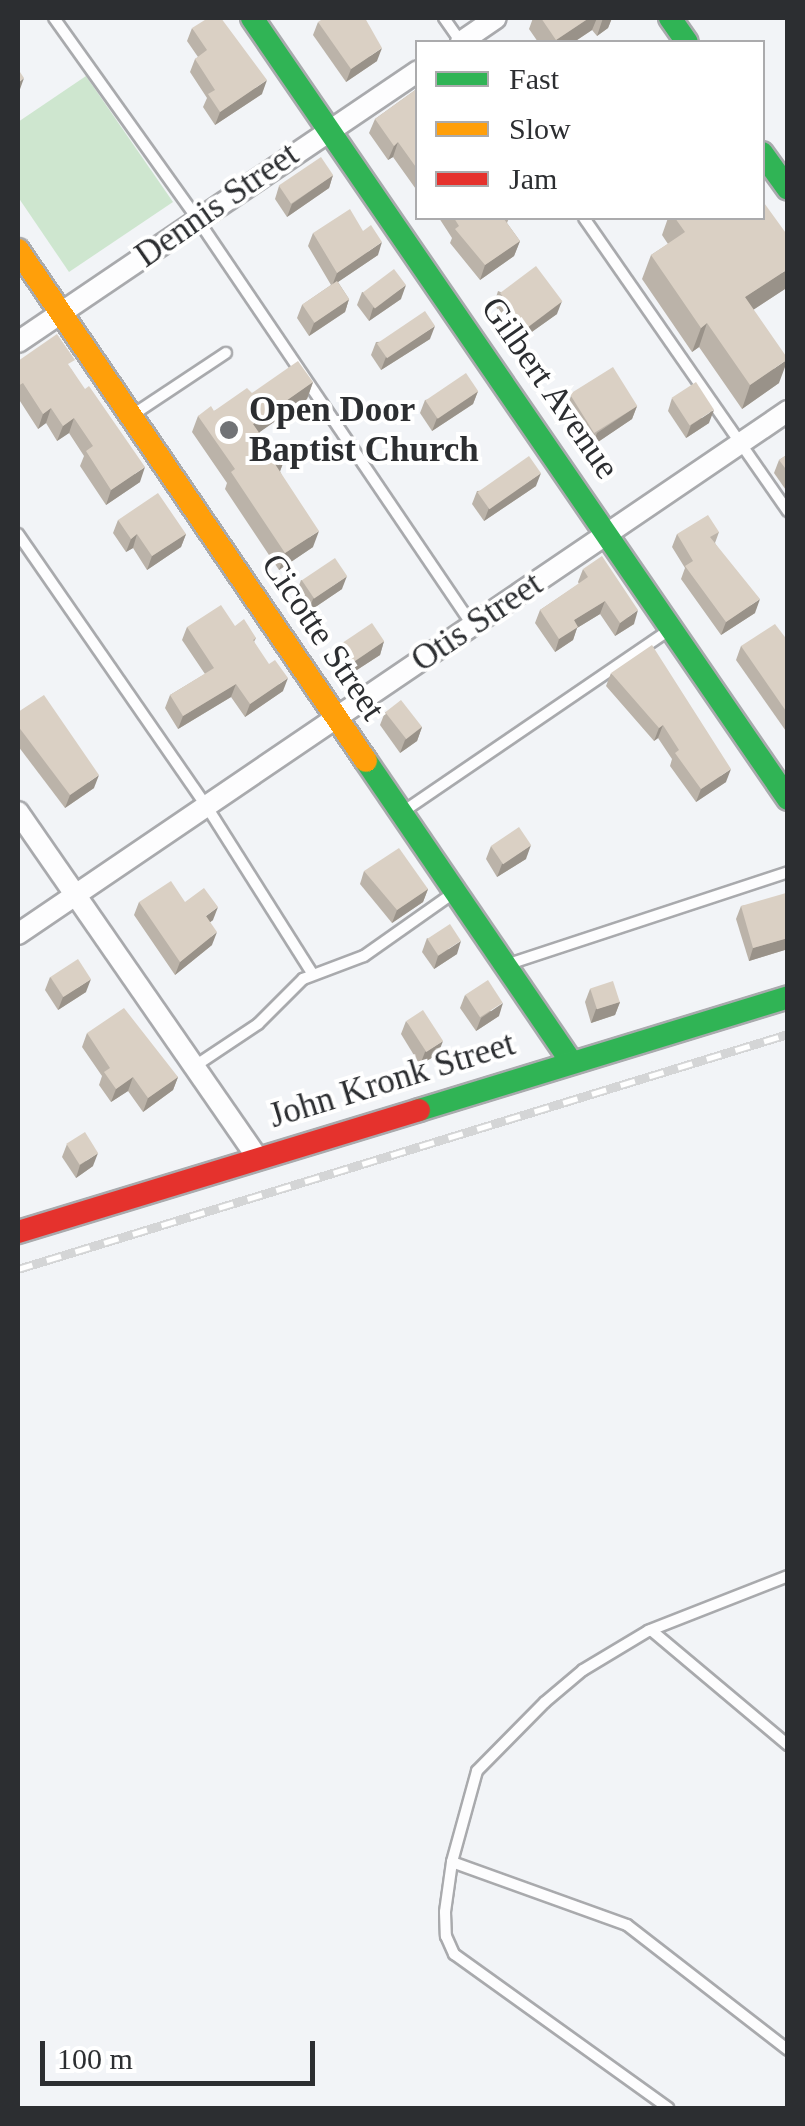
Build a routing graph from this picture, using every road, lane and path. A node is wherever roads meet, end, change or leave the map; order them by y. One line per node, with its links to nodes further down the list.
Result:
1 (54, 18): 13 (lane)
2 (252, 18): 10 (street, Gilbert Avenue)
3 (444, 18): 6 (lane)
4 (496, 18): 7 (street)
5 (670, 18): 8 (street)
6 (460, 40)
7 (464, 40)
8 (686, 40)
9 (415, 73): 10 (street, Dennis Street)
10 (328, 129): 13 (street, Dennis Street); 23 (street, Gilbert Avenue)
11 (765, 157): 12 (street)
12 (788, 189)
13 (198, 220): 16 (street, Dennis Street); 25 (lane)
14 (585, 220): 21 (lane)
15 (18, 250): 16 (street, Cicotte Street)
16 (60, 312): 17 (street, Dennis Street); 20 (street, Cicotte Street)
17 (18, 342)
18 (226, 353): 20 (lane)
19 (788, 411): 21 (street, Otis Street)
20 (130, 416): 27 (street, Cicotte Street)
21 (742, 443): 22 (lane); 23 (street, Otis Street)
22 (788, 511)
23 (608, 533): 25 (street, Otis Street); 26 (street, Gilbert Avenue)
24 (18, 534): 29 (lane)
25 (472, 626): 27 (street, Otis Street)
26 (671, 630): 28 (street, Gilbert Avenue); 31 (lane)
27 (336, 717): 29 (street, Otis Street); 31 (street, Cicotte Street)
28 (788, 799)
29 (208, 807): 34 (street, Otis Street); 37 (lane)
30 (18, 812): 34 (street)
31 (400, 813): 33 (street, Cicotte Street)
32 (788, 872): 36 (lane)
33 (454, 892): 36 (street, Cicotte Street); 37 (lane)
34 (74, 896): 35 (street, Otis Street); 40 (street)
35 (18, 934)
36 (503, 966): 39 (street, Cicotte Street)
37 (312, 973): 40 (lane)
38 (788, 997): 39 (street, John Kronk Street)
39 (571, 1062): 41 (street, John Kronk Street)
40 (194, 1066): 41 (street)
41 (257, 1157): 42 (street, John Kronk Street)
42 (18, 1232)
43 (788, 1576): 44 (lane)
44 (651, 1630): 45 (lane); 46 (lane)
45 (788, 1745)
46 (452, 1862): 47 (lane); 48 (lane)
47 (788, 2050)
48 (668, 2108)

